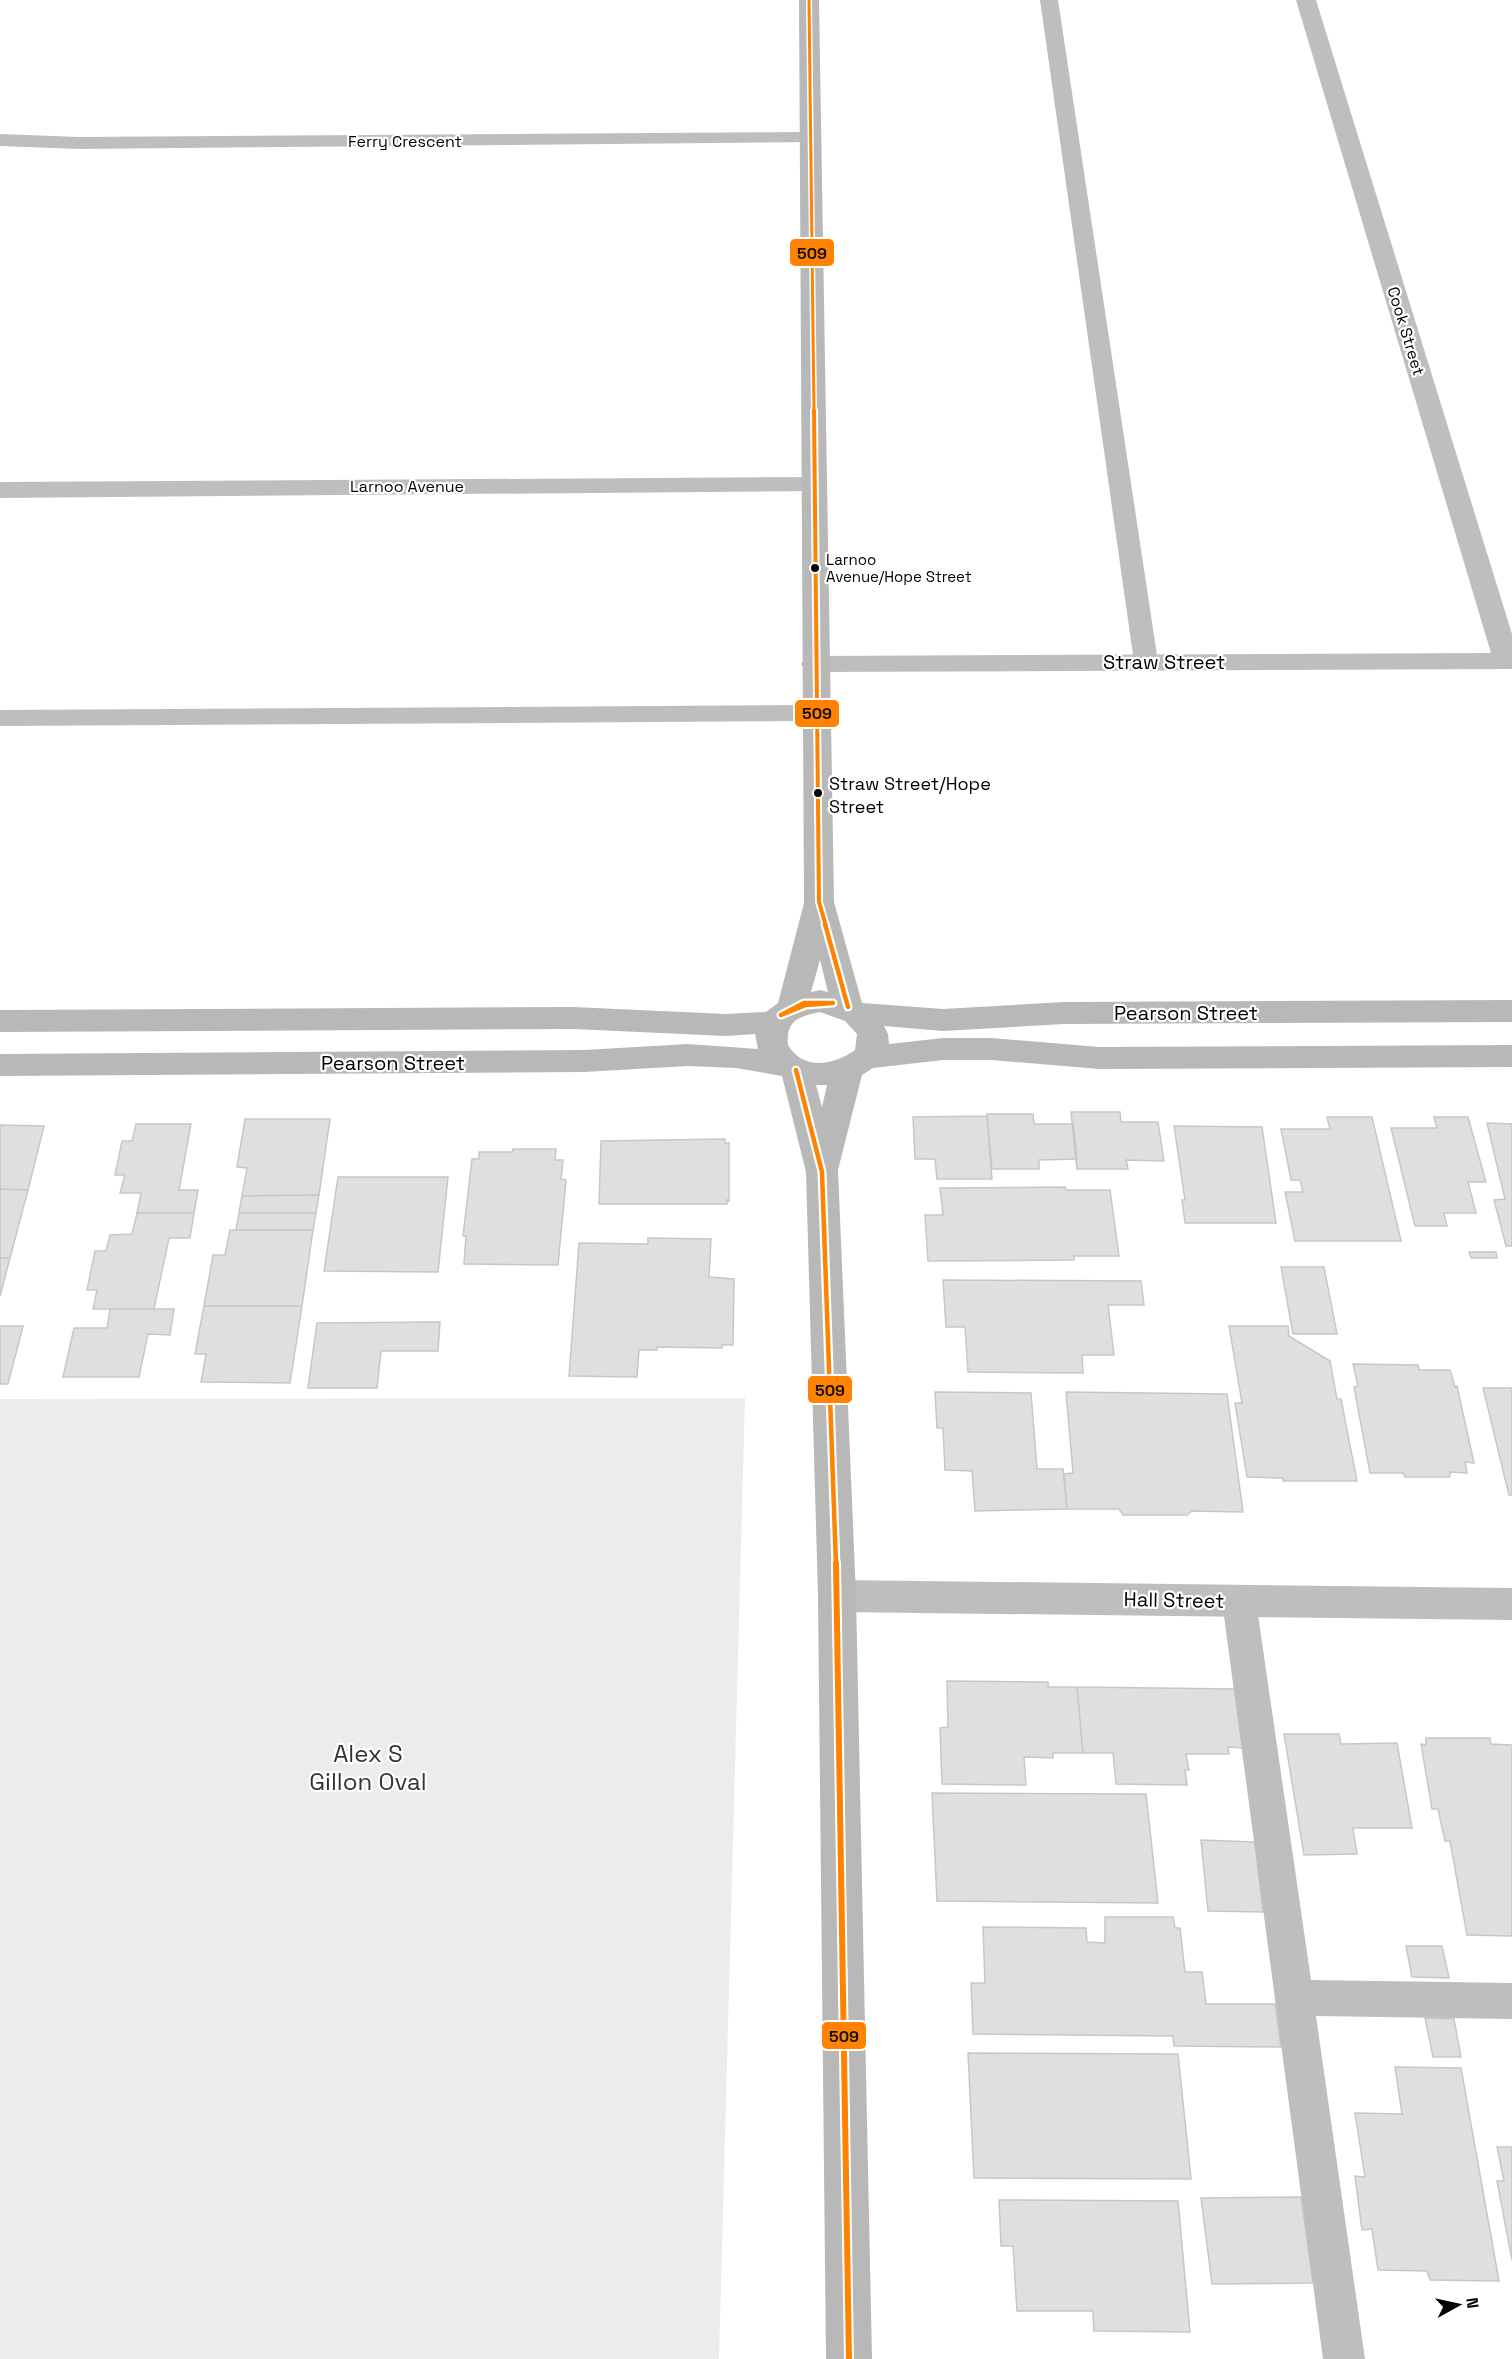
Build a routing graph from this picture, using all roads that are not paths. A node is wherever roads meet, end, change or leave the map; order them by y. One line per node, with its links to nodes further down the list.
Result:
1 (809, 0): 4 (street)
2 (1049, 0): 9 (lane)
3 (1306, 0): 8 (street, Cook Street)
4 (810, 138): 5 (street, Ferry Crescent); 6 (street)
5 (0, 140)
6 (813, 484): 7 (street, Larnoo Avenue); 10 (street)
7 (0, 490)
8 (1509, 661): 9 (street, Straw Street)
9 (1146, 662): 10 (street, Straw Street)
10 (815, 664): 11 (street)
11 (817, 713): 12 (lane); 13 (street)
12 (0, 718)
13 (819, 902): 14 (street); 16 (street)
14 (854, 1010): 15 (street, Pearson Street); 16 (street); 19 (street)
15 (1512, 1011)
16 (783, 1014): 17 (street); 21 (street)
17 (0, 1021)
18 (1512, 1056): 19 (street)
19 (857, 1064): 21 (street); 22 (street)
20 (0, 1065): 21 (street, Pearson Street)
21 (791, 1067): 22 (street)
22 (822, 1172): 23 (street)
23 (837, 1596): 24 (street, Hall Street); 28 (street)
24 (1239, 1601): 25 (street, Hall Street); 26 (lane)
25 (1512, 1604)
26 (1294, 1998): 27 (lane); 29 (lane)
27 (1512, 2001)
28 (849, 2359)
29 (1344, 2359)

